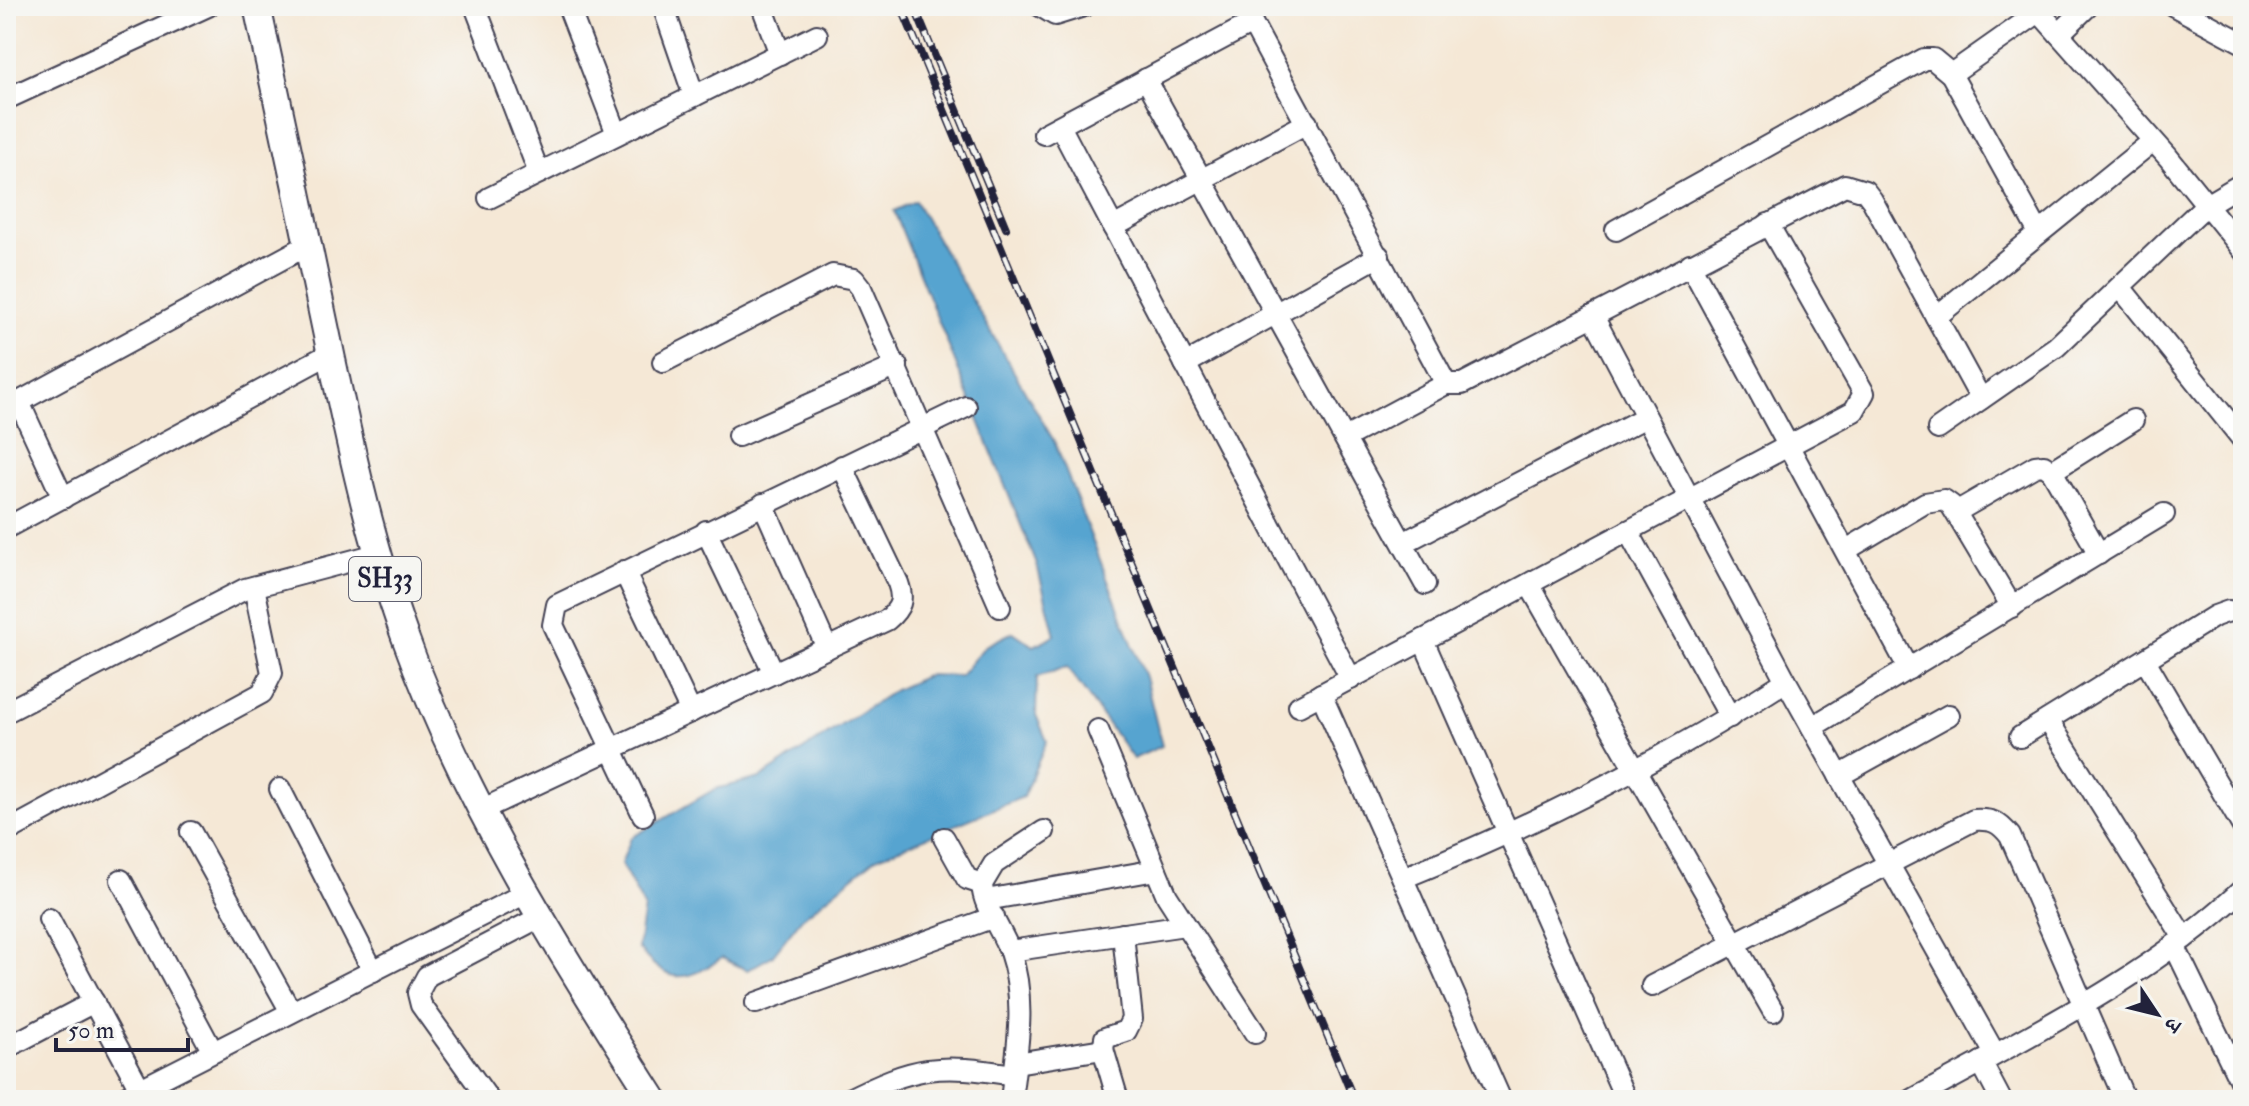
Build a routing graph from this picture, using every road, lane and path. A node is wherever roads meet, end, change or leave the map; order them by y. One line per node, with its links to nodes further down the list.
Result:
1 (208, 6): 20 (street)
2 (257, 6): 33 (main road, SH33)
3 (475, 6): 24 (street)
4 (568, 6): 22 (street)
5 (663, 6): 19 (street)
6 (762, 6): 16 (street)
7 (1040, 6): 8 (street)
8 (1084, 6)
9 (2088, 6): 13 (street)
10 (2174, 6): 15 (street)
11 (2037, 9): 13 (street); 17 (street)
12 (1248, 14): 18 (street); 21 (street)
13 (2059, 34): 23 (street)
14 (817, 35): 16 (street)
15 (2243, 43)
16 (780, 54): 19 (street)
17 (1951, 74): 31 (street); 32 (street)
18 (1146, 79): 25 (street); 30 (street)
19 (694, 96): 22 (street)
20 (6, 99)
21 (1307, 123): 25 (street); 35 (street)
22 (617, 134): 24 (street)
23 (2153, 141): 28 (street); 32 (street)
24 (539, 173): 27 (street)
25 (1202, 180): 30 (street); 38 (street)
26 (2243, 183): 28 (street)
27 (489, 198)
28 (2206, 205): 34 (street); 37 (street)
29 (1768, 224): 36 (street); 40 (street); 56 (street)
30 (1113, 227): 43 (street)
31 (1616, 230)
32 (2039, 233): 40 (street)
33 (308, 245): 41 (main road, SH33); 47 (street)
34 (2243, 250)
35 (1379, 256): 38 (street); 45 (street)
36 (1690, 264): 39 (street); 56 (street)
37 (2120, 287): 46 (street); 55 (street)
38 (1276, 313): 43 (street); 54 (street)
39 (1593, 316): 45 (street); 49 (street)
40 (1936, 317): 46 (street)
41 (331, 353): 59 (street); 69 (main road, SH33)
42 (663, 362): 44 (street)
43 (1185, 364): 83 (street)
44 (897, 366): 51 (street); 53 (street)
45 (1446, 384): 54 (street)
46 (1981, 399): 52 (street)
47 (12, 405): 59 (street)
48 (966, 407): 51 (street)
49 (1646, 417): 60 (street); 67 (street)
50 (2133, 420): 58 (street)
51 (924, 428): 57 (street); 75 (street)
52 (1938, 429)
53 (738, 436)
54 (1345, 438): 67 (street)
55 (2243, 440)
56 (1790, 445): 60 (street); 68 (street)
57 (842, 466): 61 (street); 79 (street)
58 (2052, 471): 62 (street); 70 (street)
59 (63, 498): 64 (street)
60 (1689, 499): 66 (street); 84 (street)
61 (763, 504): 65 (street); 79 (street)
62 (1956, 512): 68 (street); 76 (street)
63 (2164, 514): 70 (street)
64 (6, 528)
65 (706, 531): 71 (street); 82 (street)
66 (1628, 531): 73 (street); 90 (street)
67 (1403, 543): 72 (street)
68 (1846, 550): 81 (street)
69 (377, 554): 74 (street); 99 (main road, SH33)
70 (2099, 554): 76 (street)
71 (624, 571): 88 (street); 95 (street)
72 (1425, 584)
73 (1529, 584): 78 (street); 96 (street)
74 (254, 587): 87 (street); 103 (street)
75 (1000, 607)
76 (2012, 607): 81 (street)
77 (2243, 614): 80 (street)
78 (1423, 640): 83 (street); 105 (street)
79 (827, 648): 82 (street)
80 (2145, 660): 91 (street); 101 (street)
81 (1909, 669): 92 (street)
82 (774, 673): 88 (street)
83 (1351, 679): 85 (street)
84 (1786, 681): 90 (street); 92 (street)
85 (1321, 694): 86 (street); 109 (street)
86 (1299, 706)
87 (6, 712)
88 (691, 712): 95 (street)
89 (1949, 715): 97 (street)
90 (1730, 717): 96 (street)
91 (2048, 720): 94 (street); 118 (street)
92 (1812, 727): 97 (street)
93 (1098, 730): 108 (street)
94 (2020, 737)
95 (611, 749): 99 (street); 100 (street)
96 (1634, 768): 105 (street); 119 (street)
97 (1839, 776): 107 (street)
98 (280, 789): 121 (street)
99 (483, 809): 112 (main road, SH33)
100 (643, 815)
101 (2243, 827)
102 (1044, 831): 113 (street)
103 (6, 832)
104 (191, 832): 127 (street)
105 (1509, 835): 109 (street); 143 (street)
106 (944, 838): 113 (street)
107 (1888, 863): 119 (street); 125 (street); 132 (street)
108 (1156, 870): 113 (street); 116 (street)
109 (1403, 878): 142 (street)
110 (121, 880): 131 (street)
111 (2243, 889): 118 (street)
112 (528, 892): 114 (main road, SH33); 121 (street)
113 (987, 900): 120 (street); 124 (street)
114 (542, 916): 138 (street); 139 (main road, SH33)
115 (49, 919): 123 (street)
116 (1185, 925): 117 (street); 128 (street)
117 (1123, 934): 120 (street); 130 (street)
118 (2179, 942): 125 (street); 134 (street)
119 (1734, 943): 122 (street); 126 (street)
120 (1010, 951): 133 (street)
121 (373, 971): 127 (street)
122 (1652, 986)
123 (94, 1002): 129 (street); 135 (street)
124 (756, 1003)
125 (2083, 1005): 132 (street); 146 (street)
126 (1773, 1011)
127 (291, 1012): 131 (street)
128 (1255, 1033)
129 (6, 1048)
130 (1103, 1049): 133 (street); 141 (street)
131 (213, 1052): 135 (street)
132 (1988, 1058): 144 (street); 145 (street)
133 (1015, 1069): 136 (street); 140 (street)
134 (2243, 1087)
135 (140, 1089): 137 (street)
136 (851, 1099)
137 (119, 1100)
138 (489, 1100)
139 (654, 1100)
140 (1011, 1100)
141 (1118, 1100)
142 (1501, 1100)
143 (1626, 1100)
144 (1912, 1100)
145 (2001, 1100)
146 (2125, 1100)

